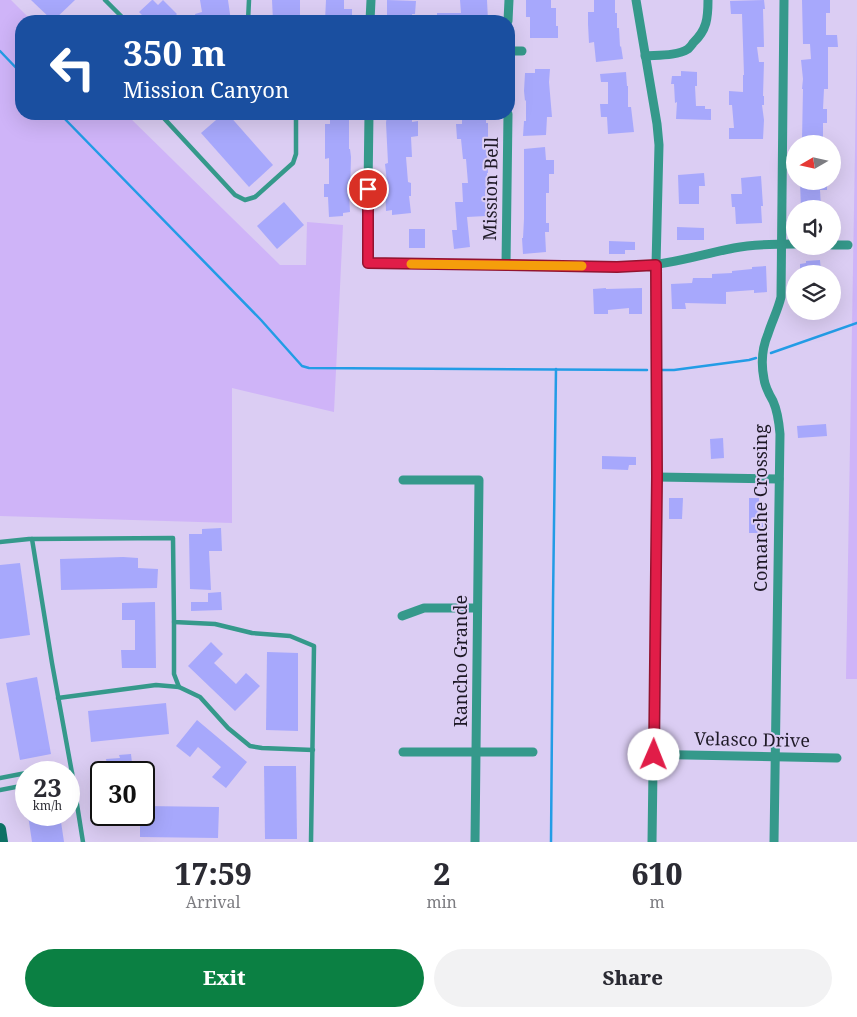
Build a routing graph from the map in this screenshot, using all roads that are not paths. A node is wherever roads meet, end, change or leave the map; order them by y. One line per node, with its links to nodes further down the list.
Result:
1 (105, 0): 8 (lane)
2 (249, 0): 9 (lane)
3 (371, 0): 10 (street)
4 (509, 0): 11 (street)
5 (636, 0): 14 (street)
6 (708, 0): 14 (street)
7 (784, 0): 19 (street, Comanche Crossing)
8 (120, 15)
9 (248, 15)
10 (370, 15)
11 (508, 15)
12 (515, 51): 13 (street)
13 (522, 51)
14 (646, 56): 24 (street)
15 (166, 120): 16 (lane)
16 (296, 120)
17 (369, 120): 23 (street)
18 (508, 120): 23 (street, Mission Bell)
19 (782, 244): 20 (street); 24 (street); 26 (street, Comanche Crossing)
20 (786, 244)
21 (841, 245): 22 (street)
22 (848, 245)
23 (506, 265): 24 (street)
24 (656, 265): 25 (street)
25 (657, 477): 26 (street); 40 (street)
26 (779, 478): 41 (street, Comanche Crossing)
27 (403, 480): 30 (street, Rancho Grande)
28 (32, 538): 29 (lane); 32 (lane); 34 (lane)
29 (0, 542)
30 (477, 608): 31 (street); 37 (street, Rancho Grande)
31 (402, 616)
32 (174, 622): 33 (lane); 35 (lane)
33 (179, 687): 34 (lane); 35 (lane)
34 (58, 698): 43 (lane)
35 (313, 750): 52 (lane)
36 (403, 752): 37 (street)
37 (476, 752): 38 (street); 53 (street, Rancho Grande)
38 (533, 752)
39 (636, 754): 40 (street, Velasco Drive)
40 (654, 755): 41 (street, Velasco Drive); 54 (street)
41 (775, 757): 42 (street, Velasco Drive); 55 (street, Comanche Crossing)
42 (836, 758)
43 (68, 761)
44 (15, 776): 45 (lane)
45 (0, 778)
46 (15, 787): 47 (lane)
47 (0, 790)
48 (80, 826): 51 (lane)
49 (0, 829): 50 (main road)
50 (2, 842)
51 (83, 842)
52 (312, 842)
53 (475, 842)
54 (652, 842)
55 (774, 842)

